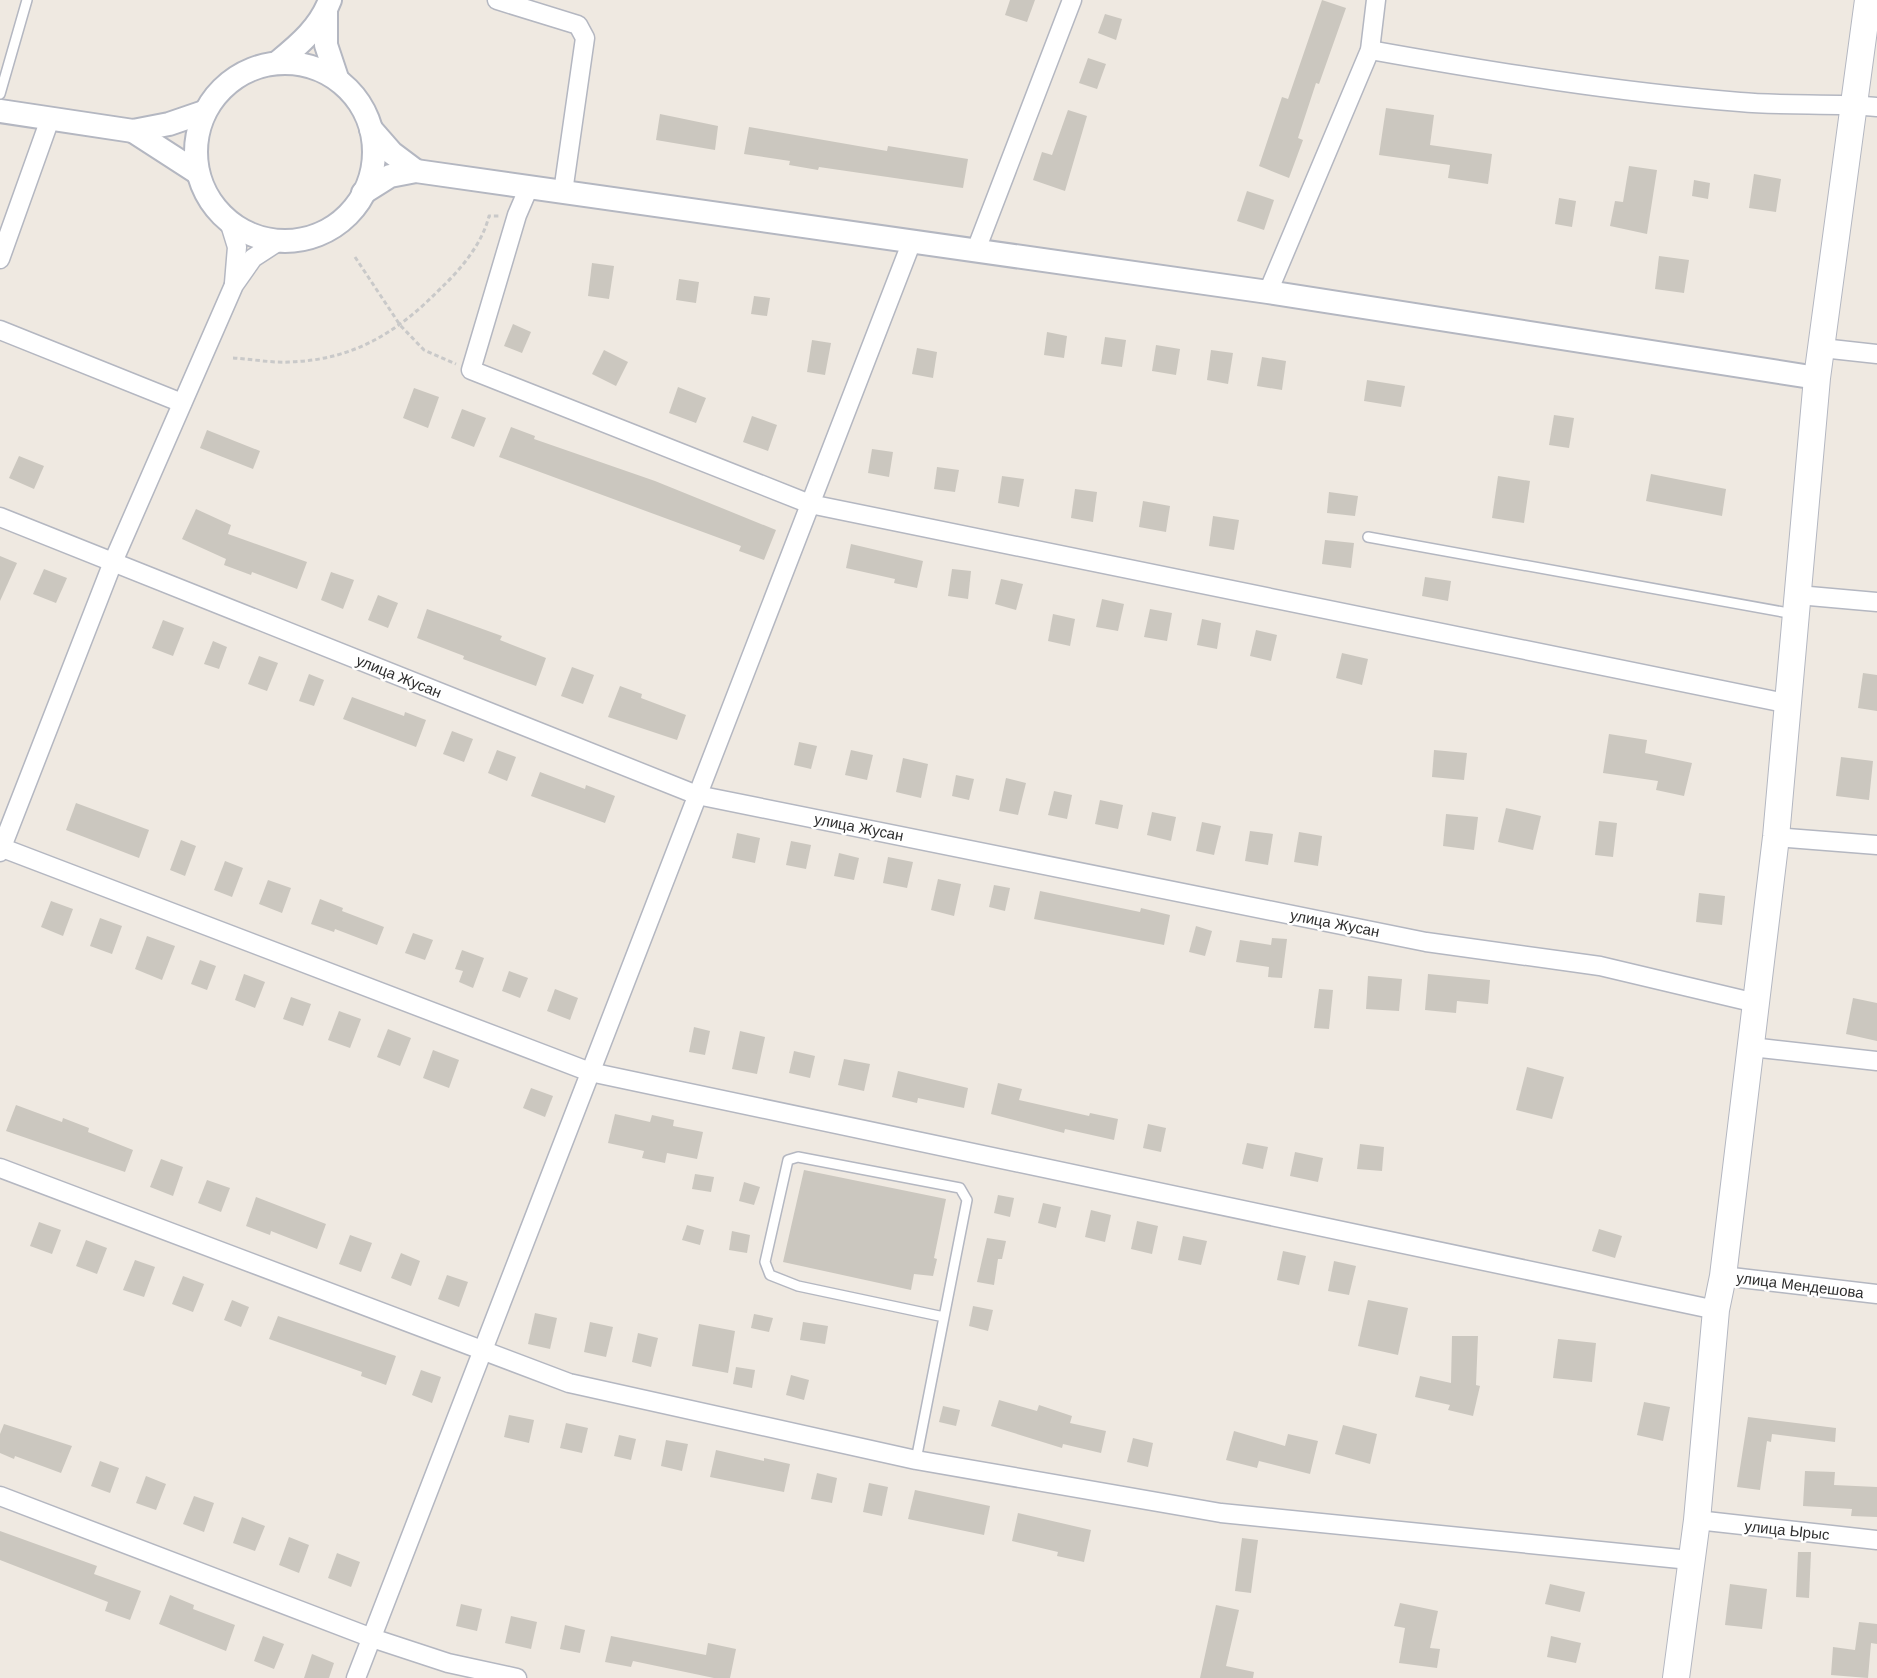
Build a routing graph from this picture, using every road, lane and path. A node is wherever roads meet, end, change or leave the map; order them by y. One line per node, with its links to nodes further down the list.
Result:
1 (27, 0): 10 (lane)
2 (497, 0): 20 (street)
3 (1072, 0): 26 (street)
4 (1377, 0): 7 (street)
5 (1868, 0): 11 (main road)
6 (328, 6): 8 (street); 9 (street)
7 (1370, 50): 11 (street); 30 (street)
8 (278, 62): 9 (street); 13 (street)
9 (337, 78): 15 (street)
10 (0, 94)
11 (1865, 106): 33 (main road)
12 (0, 111): 14 (street)
13 (204, 112): 16 (street); 18 (street)
14 (50, 119): 16 (street); 28 (street)
15 (371, 129): 17 (street); 21 (street)
16 (133, 131): 18 (street)
17 (416, 171): 19 (street); 21 (street)
18 (198, 173): 23 (street)
19 (529, 187): 20 (street); 22 (street)
20 (563, 192): 24 (street)
21 (363, 193): 25 (street)
22 (518, 215): 31 (path); 36 (street)
23 (229, 221): 25 (street); 29 (street)
24 (912, 242): 26 (street); 39 (street)
25 (276, 243): 29 (street)
26 (976, 250): 30 (street)
27 (355, 257): 31 (path)
28 (0, 259)
29 (234, 285): 38 (street)
30 (1268, 292): 37 (street)
31 (400, 325): 35 (path); 36 (path)
32 (0, 330): 38 (street)
33 (1822, 348): 34 (street); 37 (main road)
34 (1877, 354)
35 (233, 358)
36 (471, 370): 39 (street)
37 (1817, 378): 44 (main road)
38 (182, 403): 42 (street)
39 (810, 504): 45 (street); 46 (street)
40 (0, 517): 42 (street, улица Жусан)
41 (1368, 537): 44 (lane)
42 (113, 562): 46 (street, улица Жусан); 49 (street)
43 (1877, 602): 44 (street)
44 (1797, 605): 45 (main road)
45 (1790, 704): 47 (main road)
46 (697, 795): 50 (street, улица Жусан); 53 (street)
47 (1776, 837): 48 (street); 50 (main road)
48 (1877, 845)
49 (0, 849): 53 (street)
50 (1756, 1003): 51 (main road)
51 (1751, 1047): 52 (street); 55 (main road)
52 (1877, 1061)
53 (590, 1072): 57 (street); 59 (street)
54 (0, 1168): 59 (street)
55 (1723, 1276): 56 (street, улица Мендешова); 57 (main road)
56 (1877, 1294)
57 (1716, 1310): 62 (main road)
58 (944, 1317): 58 (lane); 60 (lane)
59 (482, 1352): 60 (street); 65 (street)
60 (916, 1460): 64 (street)
61 (0, 1496): 65 (street)
62 (1697, 1520): 63 (street, улица Ырыс); 64 (main road)
63 (1877, 1540)
64 (1690, 1560): 68 (main road)
65 (372, 1638): 66 (street); 67 (street)
66 (356, 1678)
67 (517, 1678)
68 (1676, 1678)

